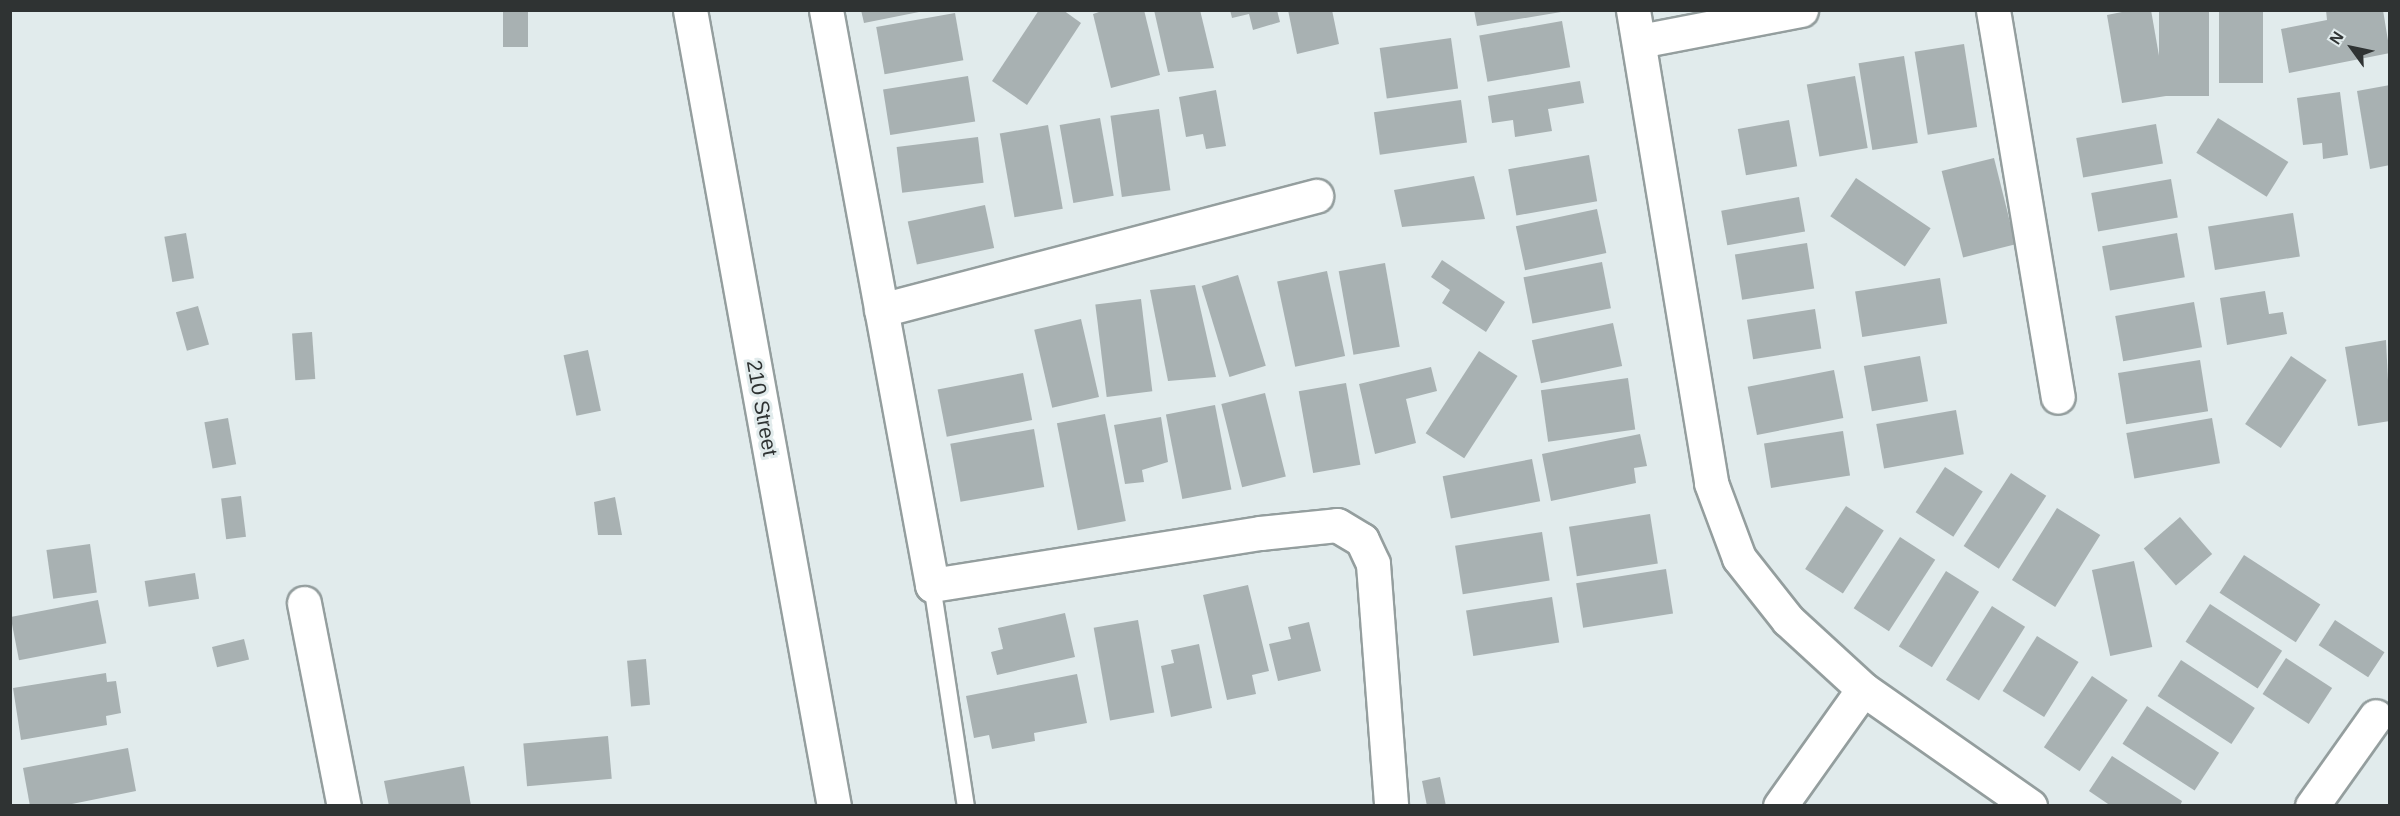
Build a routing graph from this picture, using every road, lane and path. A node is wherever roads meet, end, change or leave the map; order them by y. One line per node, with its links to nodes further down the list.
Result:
1 (690, 10): 14 (street, 210 Street)
2 (826, 10): 7 (street)
3 (1801, 10): 5 (street)
4 (1994, 10): 8 (street)
5 (1637, 26): 11 (street)
6 (1316, 196): 7 (street)
7 (881, 310): 9 (street)
8 (2058, 398)
9 (932, 585): 15 (lane); 16 (street)
10 (304, 603): 13 (street)
11 (1863, 688): 17 (street); 18 (street)
12 (2376, 716): 19 (street)
13 (344, 806)
14 (834, 806)
15 (966, 806)
16 (1391, 806)
17 (1780, 806)
18 (2030, 806)
19 (2312, 806)

